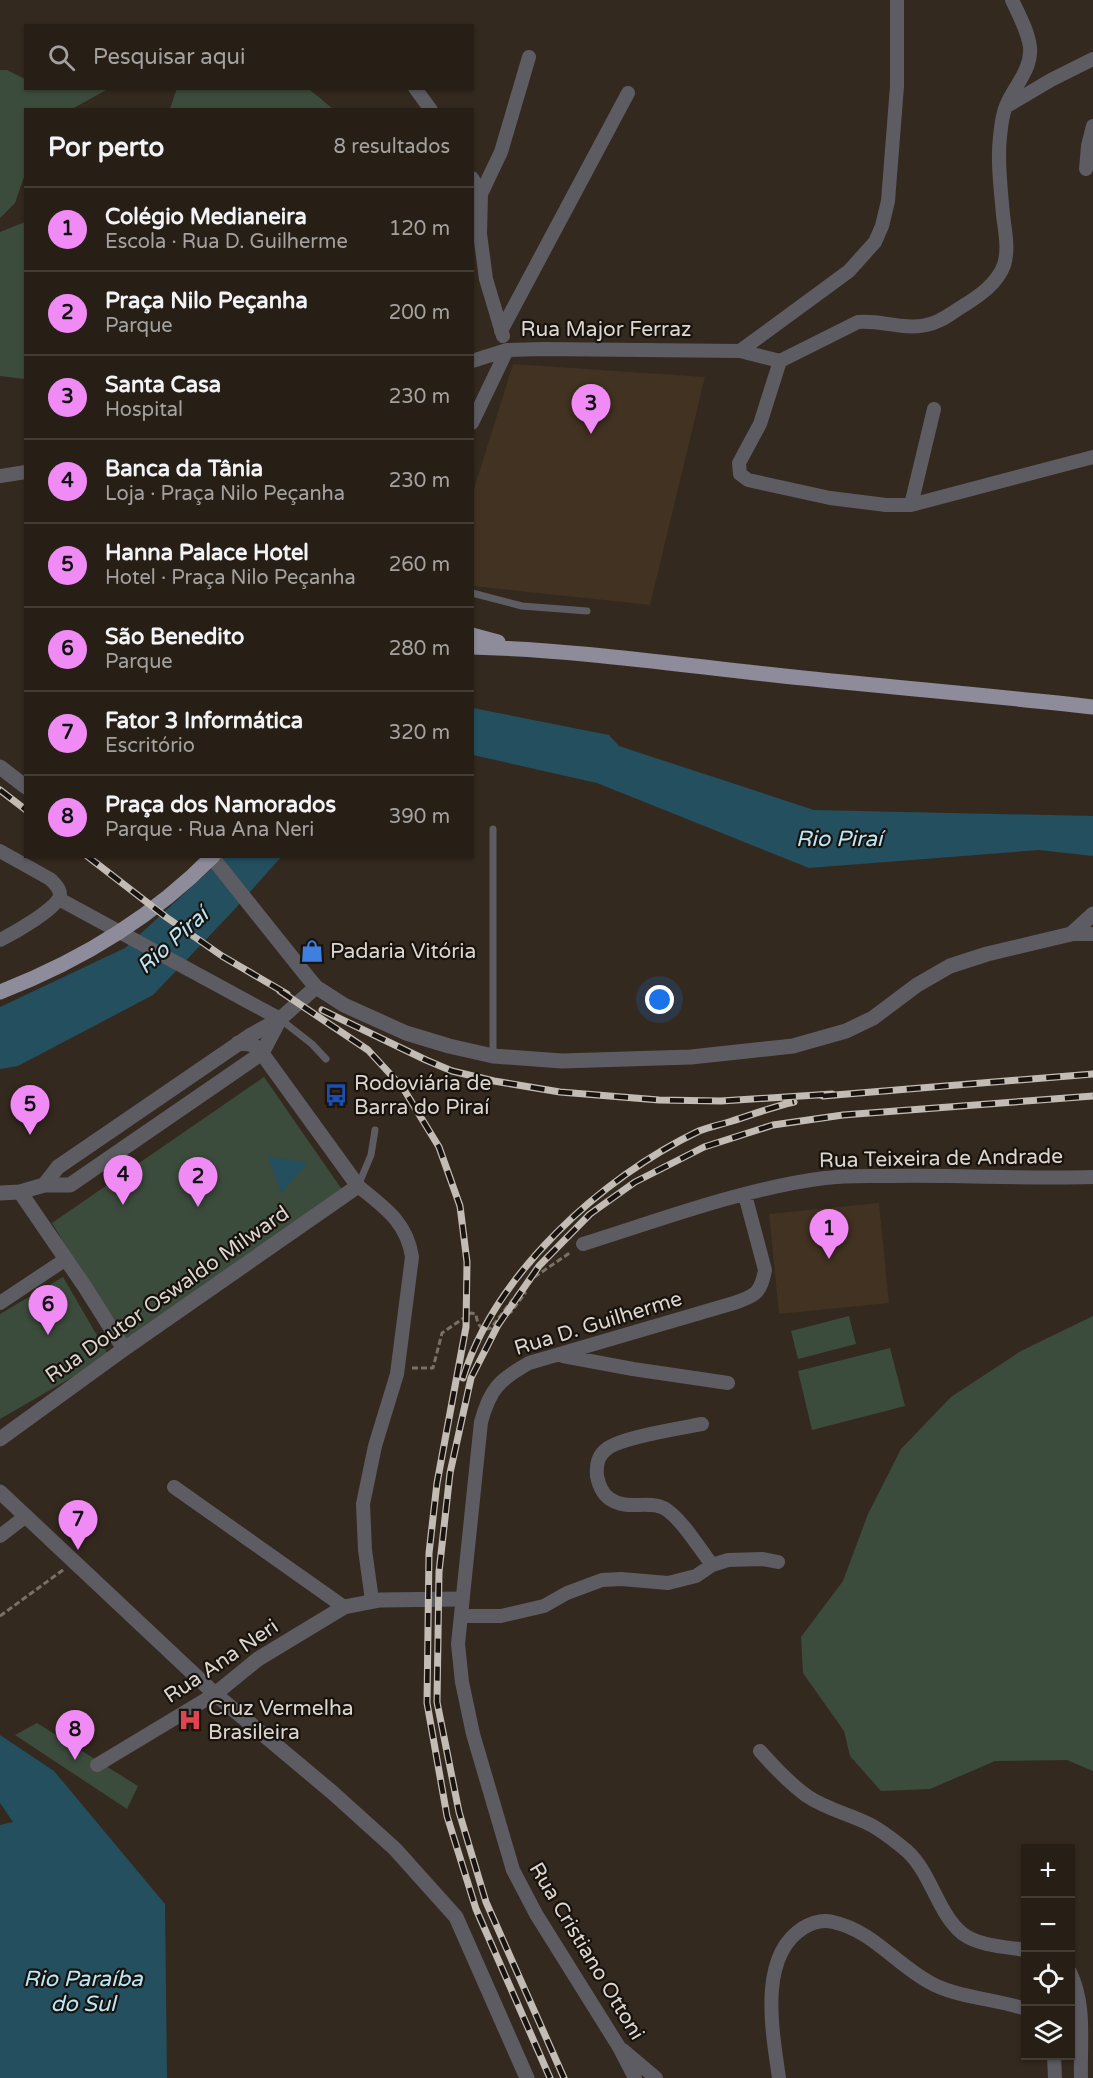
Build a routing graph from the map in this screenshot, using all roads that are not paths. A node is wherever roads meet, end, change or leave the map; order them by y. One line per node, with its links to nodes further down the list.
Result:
1 (897, 0): 15 (street)
2 (1012, 0): 7 (street)
3 (529, 57): 12 (street)
4 (1093, 59): 7 (street)
5 (416, 90): 8 (street)
6 (628, 93): 13 (street)
7 (1006, 107): 17 (street)
8 (430, 108)
9 (1093, 126): 10 (street)
10 (1086, 169)
11 (474, 182): 12 (street)
12 (481, 194): 13 (street)
13 (501, 331): 14 (street)
14 (507, 350): 15 (street, Rua Major Ferraz); 16 (street, Rua Major Ferraz); 19 (street)
15 (740, 351): 17 (street, Rua Major Ferraz)
16 (474, 360)
17 (780, 361): 23 (street)
18 (934, 409): 23 (street)
19 (474, 419)
20 (1093, 457): 23 (street)
21 (24, 472): 22 (street)
22 (0, 476)
23 (911, 505)
24 (474, 594): 25 (lane)
25 (587, 610)
26 (474, 636): 28 (main road)
27 (474, 647): 28 (main road)
28 (524, 648): 29 (main road)
29 (1093, 707)
30 (0, 767): 31 (street)
31 (24, 785)
32 (493, 829): 46 (lane)
33 (0, 850): 36 (street)
34 (210, 858): 42 (main road)
35 (213, 858): 41 (street)
36 (59, 899): 40 (street); 43 (street)
37 (1093, 914): 38 (street)
38 (1071, 934): 39 (street); 46 (street)
39 (1093, 934)
40 (0, 940)
41 (316, 987): 43 (street); 46 (street)
42 (0, 992)
43 (280, 1019): 44 (street); 45 (street); 47 (lane)
44 (238, 1043): 45 (street); 50 (street)
45 (262, 1053): 50 (street); 51 (street)
46 (493, 1056)
47 (326, 1059)
48 (375, 1130): 51 (lane)
49 (1093, 1177): 54 (street, Rua Teixeira de Andrade)
50 (44, 1185): 52 (street)
51 (358, 1186): 58 (street, Rua Doutor Oswaldo Milward); 70 (street)
52 (20, 1192): 53 (street); 56 (street)
53 (0, 1193)
54 (745, 1195): 55 (street, Rua Teixeira de Andrade); 59 (street, Rua D. Guilherme)
55 (583, 1244)
56 (66, 1259): 57 (street); 58 (street)
57 (0, 1303)
58 (124, 1349): 62 (street, Rua Doutor Oswaldo Milward)
59 (561, 1355): 60 (street); 69 (street, Rua D. Guilherme)
60 (728, 1383)
61 (702, 1424): 68 (street)
62 (0, 1438)
63 (174, 1487): 71 (street)
64 (0, 1492): 65 (street)
65 (26, 1516): 66 (street); 73 (street)
66 (0, 1536)
67 (778, 1562): 68 (street)
68 (712, 1565): 72 (street)
69 (457, 1599): 70 (street, Rua Ana Neri); 72 (street, Rua Cristiano Ottoni)
70 (376, 1600): 71 (street, Rua Ana Neri)
71 (344, 1607): 73 (street, Rua Ana Neri)
72 (460, 1616): 79 (street, Rua Cristiano Ottoni)
73 (215, 1694): 75 (street, Rua Ana Neri); 81 (street)
74 (760, 1752): 76 (street)
75 (97, 1765)
76 (1021, 1949)
77 (1075, 1982): 86 (street)
78 (1021, 2008): 84 (street)
79 (620, 2047): 82 (street, Rua Cristiano Ottoni); 83 (street)
80 (1054, 2060): 85 (street)
81 (527, 2078)
82 (635, 2078)
83 (656, 2078)
84 (779, 2078)
85 (1055, 2078)
86 (1081, 2078)

